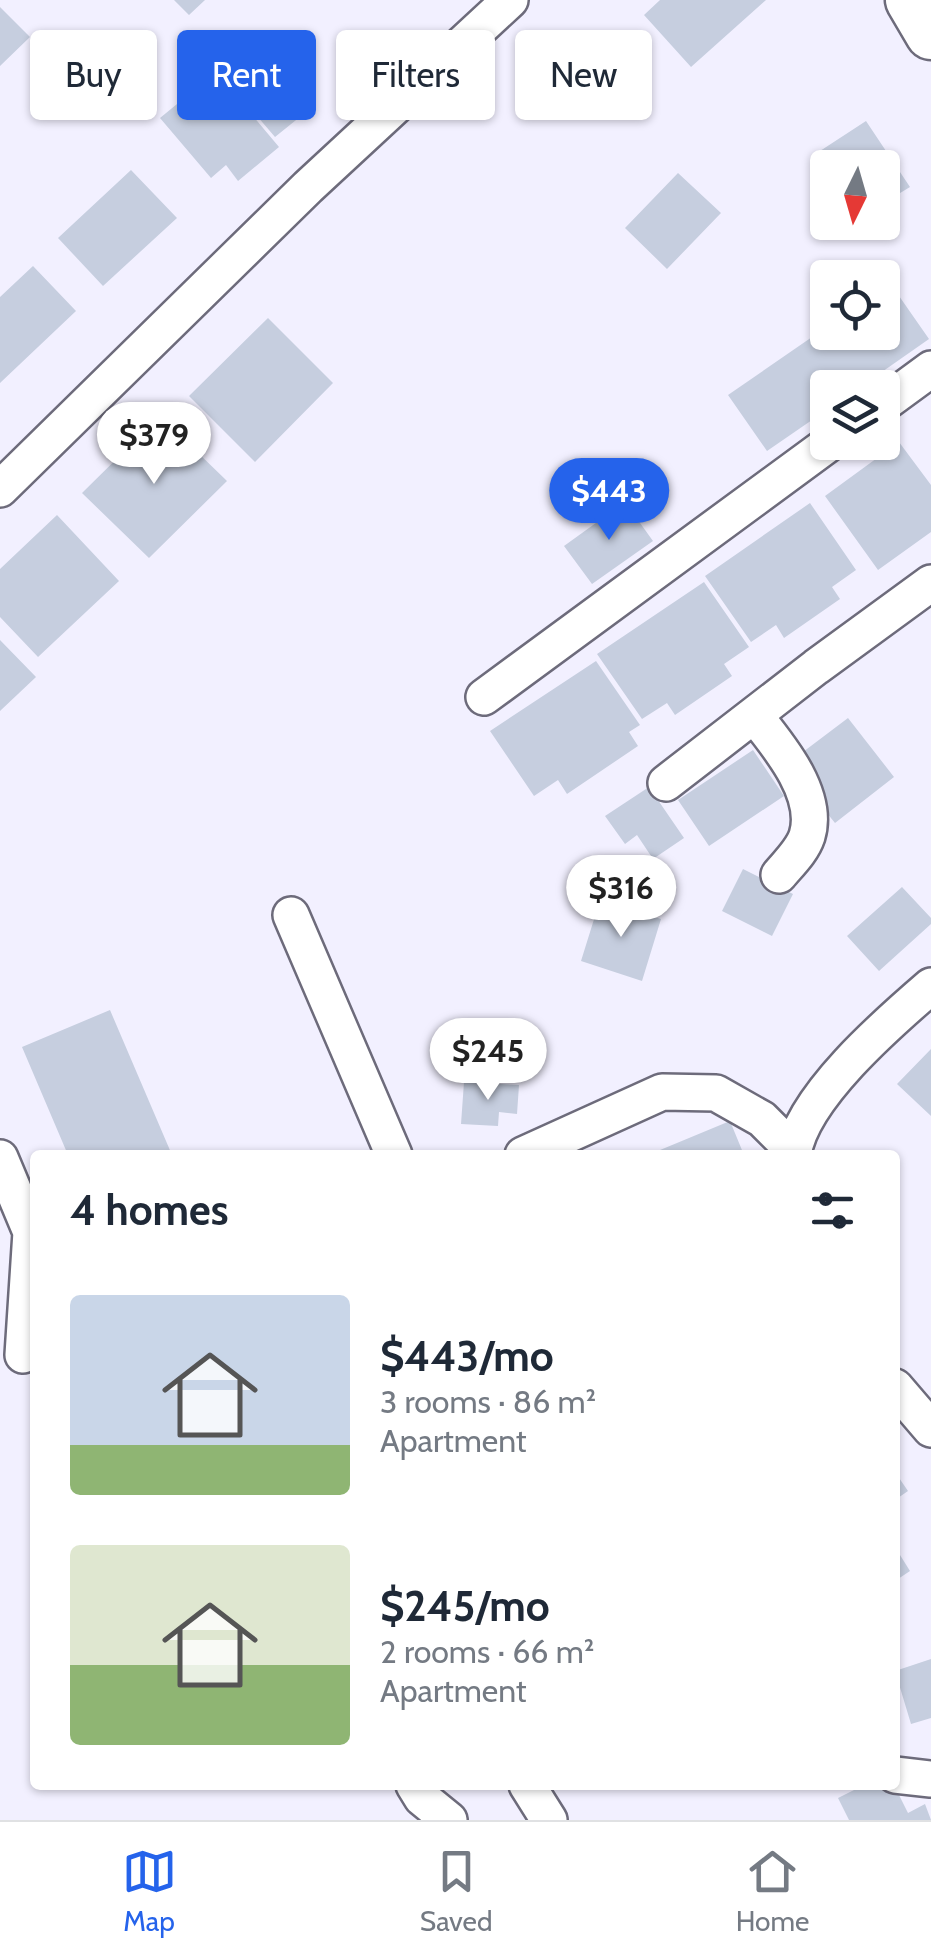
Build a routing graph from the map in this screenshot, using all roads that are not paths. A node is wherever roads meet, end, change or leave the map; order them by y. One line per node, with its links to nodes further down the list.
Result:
1 (510, 0): 7 (street)
2 (911, 0): 3 (street)
3 (931, 34)
4 (931, 369): 5 (street)
5 (900, 392)
6 (810, 457): 9 (street)
7 (0, 489)
8 (931, 582): 10 (street)
9 (484, 698)
10 (754, 715): 11 (street); 12 (street)
11 (666, 783)
12 (779, 875)
13 (291, 915): 15 (street)
14 (931, 986): 18 (street)
15 (392, 1150)
16 (534, 1150): 17 (street)
17 (791, 1150)
18 (794, 1150)
19 (0, 1158): 20 (street)
20 (19, 1356)
21 (900, 1393): 22 (street)
22 (931, 1429)
23 (900, 1776): 24 (street)
24 (931, 1780)
25 (417, 1790): 27 (street)
26 (530, 1790): 28 (street)
27 (449, 1820)
28 (549, 1820)

